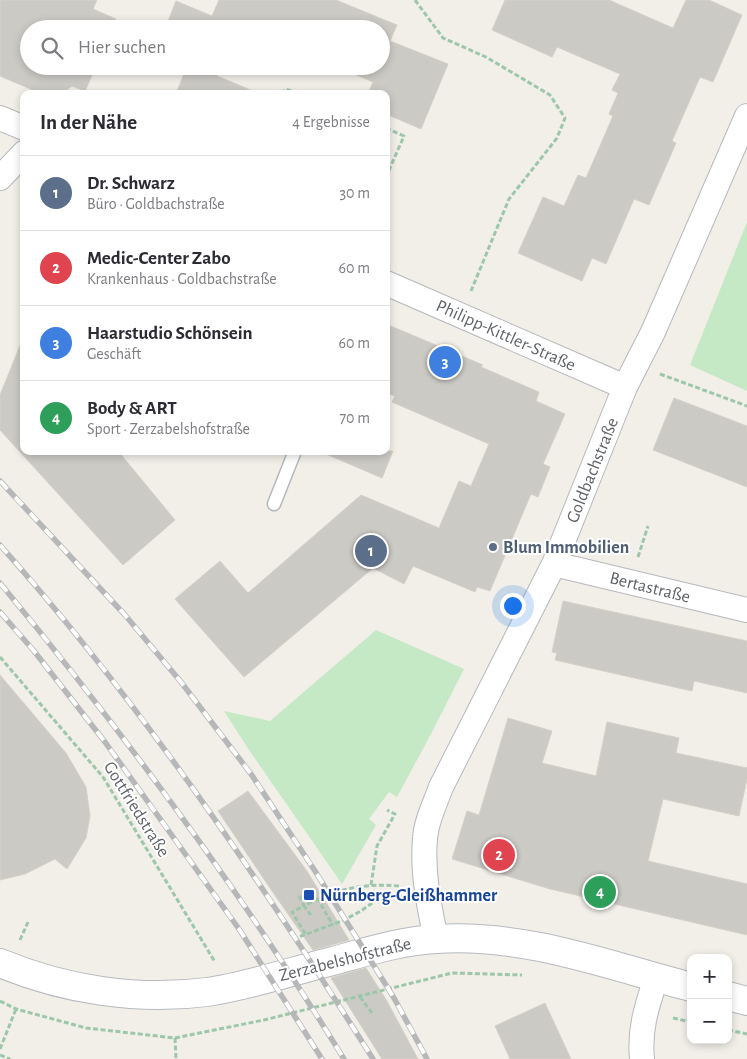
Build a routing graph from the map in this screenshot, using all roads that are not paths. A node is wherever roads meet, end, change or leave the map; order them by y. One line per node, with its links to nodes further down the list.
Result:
1 (747, 116): 7 (street, Goldbachstraße)
2 (0, 118): 3 (street)
3 (20, 126)
4 (20, 157): 5 (street)
5 (0, 178)
6 (390, 285): 7 (street, Philipp-Kittler-Straße)
7 (625, 387): 10 (street, Goldbachstraße)
8 (293, 455): 9 (lane)
9 (274, 504)
10 (554, 564): 11 (street, Bertastraße); 12 (street, Goldbachstraße)
11 (747, 610)
12 (436, 939): 13 (street, Zerzabelshofstraße); 14 (street, Zerzabelshofstraße)
13 (0, 963)
14 (656, 978): 15 (street, Zerzabelshofstraße); 18 (street)
15 (687, 986)
16 (732, 997): 17 (street)
17 (747, 1001)
18 (642, 1059)

